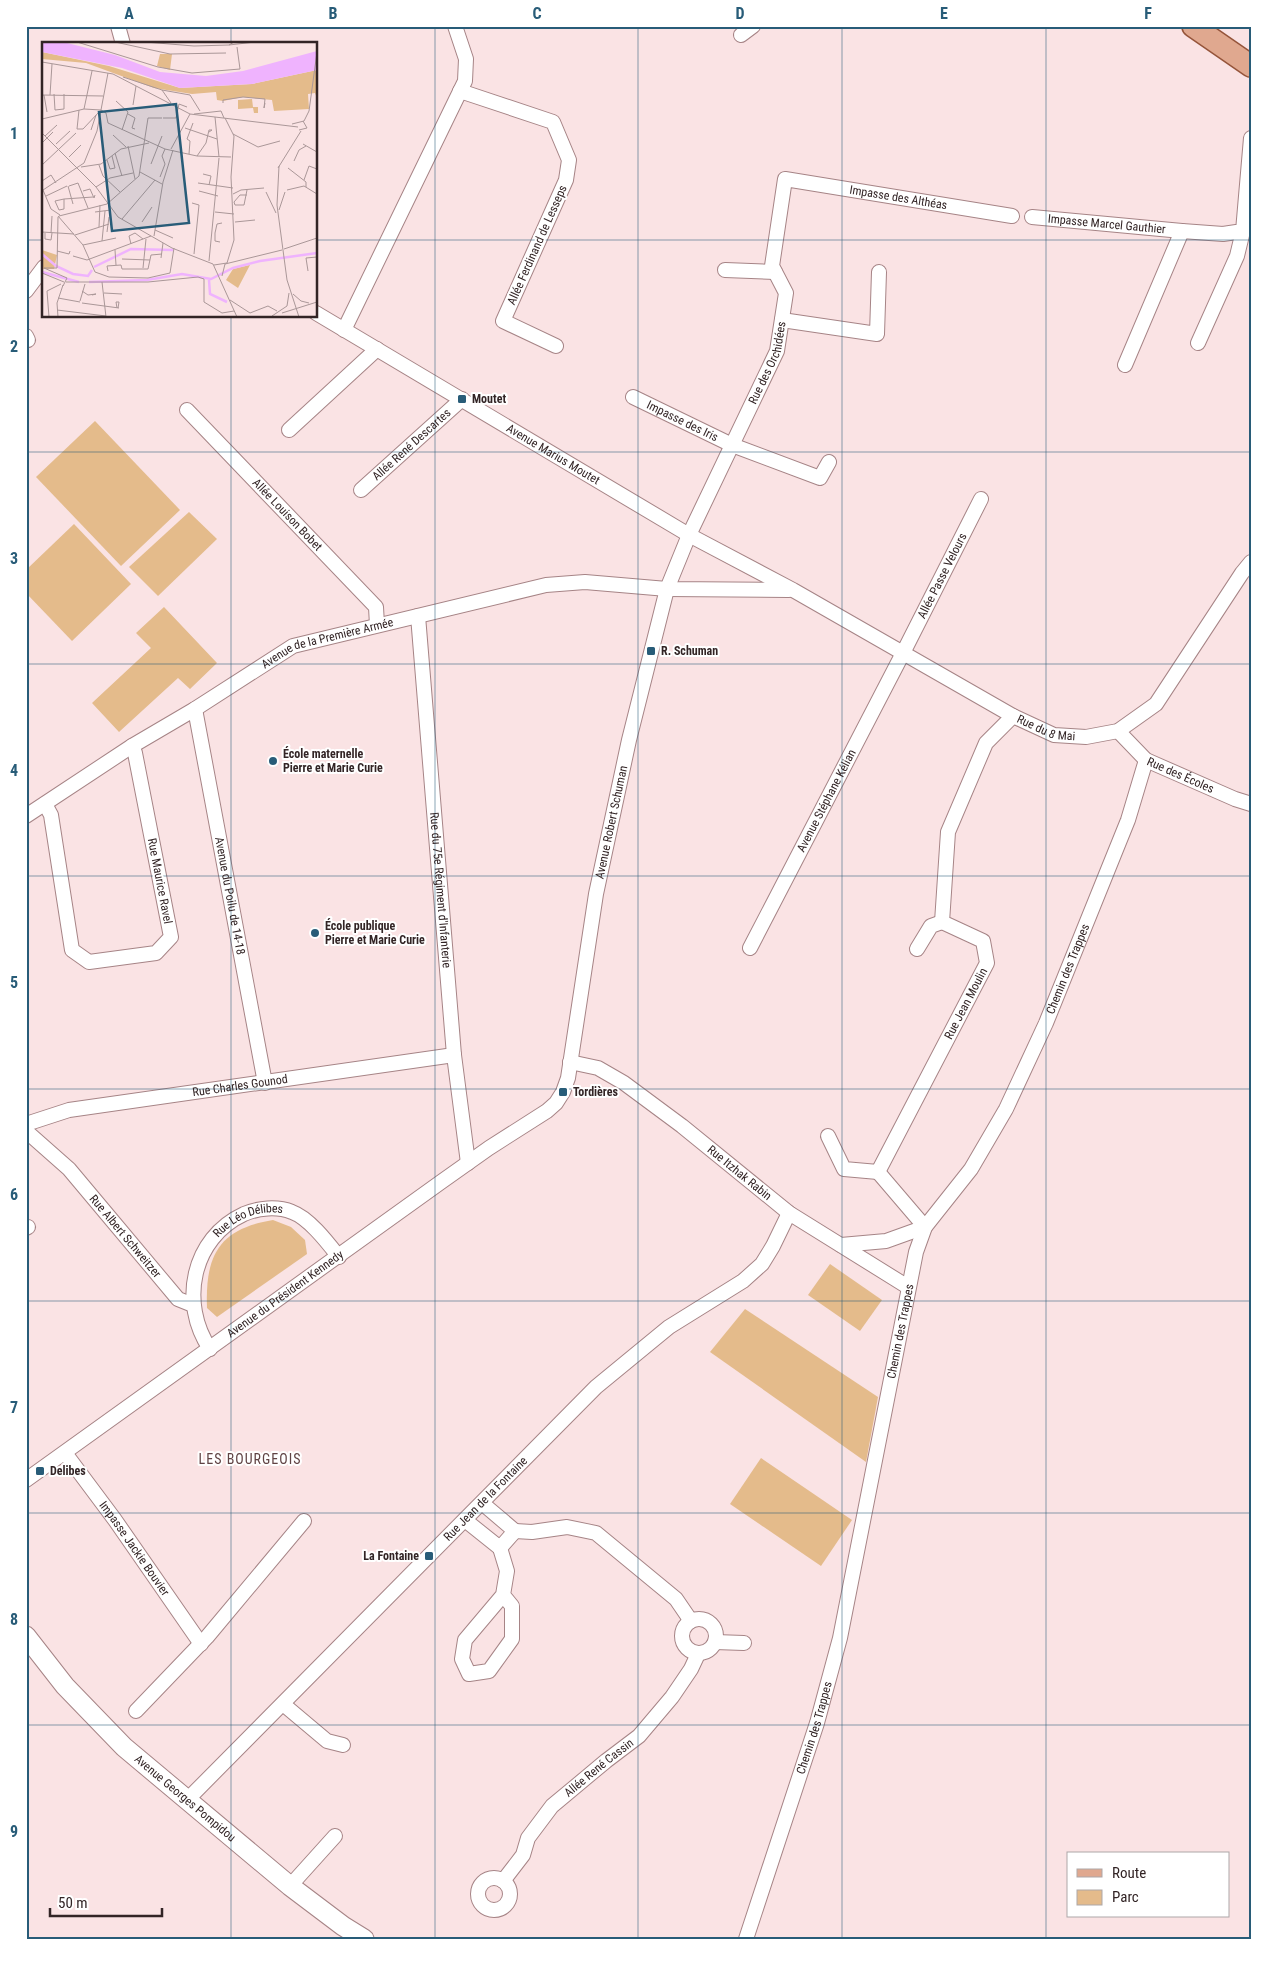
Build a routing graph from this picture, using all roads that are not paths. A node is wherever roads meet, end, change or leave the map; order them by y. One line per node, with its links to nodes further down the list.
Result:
1 (118, 26): 6 (street)
2 (455, 26): 8 (street)
3 (753, 26): 5 (street)
4 (1205, 30): 7 (main road)
5 (741, 35)
6 (122, 42)
7 (1251, 66)
8 (460, 91): 22 (street); 24 (street, Allée Ferdinand de Lesseps)
9 (1251, 138): 14 (street)
10 (785, 180): 11 (street, Impasse des Althéas); 17 (street, Rue des Orchidées)
11 (1012, 216)
12 (1032, 217): 13 (street, Impasse Marcel Gauthier)
13 (1182, 231): 14 (street, Impasse Marcel Gauthier); 26 (street, Impasse Marcel Gauthier)
14 (1243, 231): 23 (street)
15 (42, 270): 19 (street)
16 (725, 270): 17 (street)
17 (775, 272): 21 (street, Rue des Orchidées)
18 (879, 272): 21 (street)
19 (26, 291)
20 (318, 315): 22 (street, Avenue Marius Moutet)
21 (782, 320): 31 (street, Rue des Orchidées)
22 (344, 330): 25 (street, Avenue Marius Moutet)
23 (1198, 342)
24 (556, 346)
25 (377, 350): 28 (street, Avenue Marius Moutet); 30 (street)
26 (1125, 365)
27 (633, 396): 31 (street, Impasse des Iris)
28 (462, 400): 33 (street, Allée René Descartes); 35 (street, Avenue Marius Moutet)
29 (187, 410): 40 (street, Allée Louison Bobet)
30 (289, 430)
31 (732, 445): 32 (street, Impasse des Iris); 35 (street, Rue des Orchidées)
32 (829, 462)
33 (361, 490)
34 (981, 499): 41 (street, Allée Passe Velours)
35 (689, 535): 37 (street, Avenue Robert Schuman); 38 (street, Avenue Marius Moutet)
36 (1251, 562): 44 (street, Rue du 8 Mai)
37 (668, 588): 38 (street, Avenue de la Première Armée); 39 (street, Avenue de la Première Armée); 54 (street, Avenue Robert Schuman)
38 (792, 590): 41 (street, Rue du 8 Mai)
39 (418, 616): 40 (street, Avenue de la Première Armée); 53 (street, Rue du 75e Régiment d'Infanterie)
40 (377, 625): 42 (street, Avenue de la Première Armée)
41 (903, 653): 43 (street, Rue du 8 Mai); 51 (street, Avenue Stéphane Kélian)
42 (196, 709): 45 (street, Avenue de la Première Armée); 55 (street, Avenue du Poilu de 14-18)
43 (1014, 716): 44 (street, Rue du 8 Mai); 50 (street)
44 (1118, 731): 46 (street, Rue des Écoles)
45 (132, 746): 47 (street, Avenue de la Première Armée); 47 (street, Rue Maurice Ravel)
46 (1146, 760): 48 (street, Rue des Écoles); 63 (street, Chemin des Trappes)
47 (45, 804): 49 (street, Avenue de la Première Armée)
48 (1251, 804)
49 (26, 816)
50 (942, 922): 52 (street); 61 (street, Rue Jean Moulin)
51 (750, 948)
52 (917, 949)
53 (454, 1055): 55 (street, Rue Charles Gounod); 60 (street, Rue du 75e Régiment d'Infanterie)
54 (570, 1062): 56 (street, Avenue Robert Schuman); 62 (street, Rue Itzhak Rabin)
55 (266, 1083): 57 (street, Rue Charles Gounod)
56 (547, 1111): 60 (street, Avenue du Président Kennedy)
57 (26, 1124)
58 (26, 1131): 67 (street, Rue Albert Schweitzer)
59 (828, 1136): 61 (street)
60 (468, 1163): 65 (street, Avenue du Président Kennedy)
61 (878, 1172): 63 (street)
62 (789, 1213): 64 (street, Rue Itzhak Rabin); 71 (street, Rue Jean de la Fontaine)
63 (925, 1227): 64 (street); 66 (street, Chemin des Trappes)
64 (841, 1245): 66 (street, Rue Itzhak Rabin)
65 (339, 1256): 67 (street, Rue Léo Délibes); 68 (street, Avenue du Président Kennedy)
66 (908, 1287): 91 (street, Chemin des Trappes)
67 (193, 1305): 68 (street)
68 (210, 1349): 69 (street, Avenue du Président Kennedy)
69 (65, 1453): 70 (street, Avenue du Président Kennedy); 81 (street, Impasse Jackie Bouvier)
70 (26, 1480)
71 (482, 1503): 72 (street, Rue Jean de la Fontaine); 74 (street)
72 (465, 1520): 75 (street); 83 (street, Rue Jean de la Fontaine)
73 (304, 1521): 81 (street)
74 (515, 1531): 75 (street); 77 (street)
75 (500, 1548): 76 (street)
76 (503, 1595): 76 (street)
77 (691, 1621): 79 (street); 82 (street)
78 (26, 1636): 86 (main road, Avenue Georges Pompidou)
79 (715, 1642): 80 (street); 82 (street, Allée René Cassin)
80 (744, 1643)
81 (201, 1644): 84 (street)
82 (698, 1654): 88 (street, Allée René Cassin)
83 (283, 1704): 85 (street); 86 (street, Rue Jean de la Fontaine)
84 (136, 1710)
85 (343, 1746)
86 (187, 1800): 89 (main road, Avenue Georges Pompidou)
87 (335, 1836): 89 (street)
88 (503, 1881)
89 (290, 1886): 90 (main road, Avenue Georges Pompidou)
90 (364, 1939)
91 (746, 1939)

